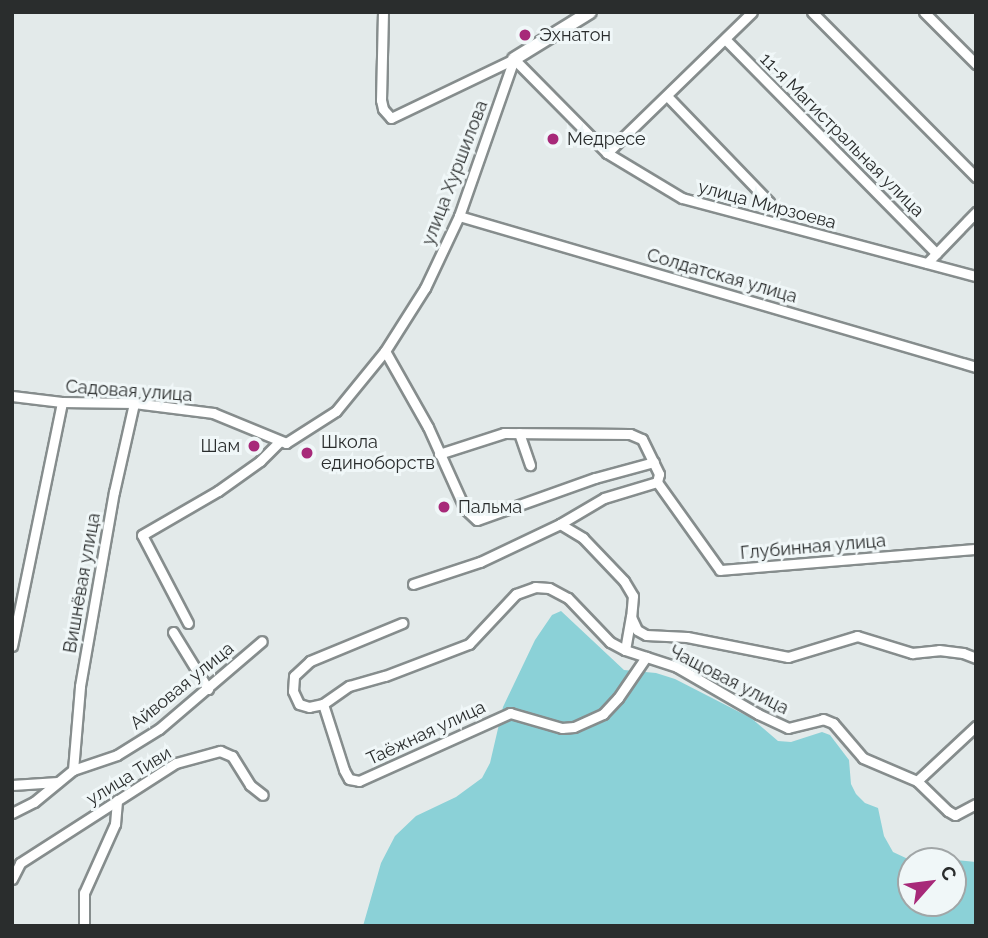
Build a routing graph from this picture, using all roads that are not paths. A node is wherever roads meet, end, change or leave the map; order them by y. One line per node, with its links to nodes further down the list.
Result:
1 (383, 12): 7 (street)
2 (590, 12): 7 (street)
3 (752, 12): 6 (street)
4 (812, 12): 11 (street)
5 (924, 12): 8 (street)
6 (725, 39): 9 (street); 15 (street, 11-я Магистральная улица)
7 (514, 59): 10 (street, улица Мирзоева); 14 (street, улица Хуршилова)
8 (976, 64)
9 (668, 97): 10 (street); 12 (street)
10 (607, 153): 16 (street, улица Мирзоева)
11 (976, 177)
12 (769, 201)
13 (976, 212): 15 (street)
14 (459, 216): 18 (street, улица Хуршилова); 19 (street, Солдатская улица)
15 (936, 253): 16 (street)
16 (927, 263): 17 (street, улица Мирзоева)
17 (976, 275)
18 (385, 351): 24 (street, улица Хуршилова); 25 (street)
19 (976, 367)
20 (12, 396): 21 (street, Садовая улица)
21 (62, 402): 22 (street, Садовая улица); 37 (street)
22 (135, 403): 24 (street, Садовая улица); 44 (street, Вишнёвая улица)
23 (519, 433): 25 (street); 26 (street); 27 (street)
24 (280, 441): 33 (street, улица Хуршилова)
25 (439, 454): 26 (street)
26 (654, 462): 28 (street)
27 (530, 465)
28 (657, 482): 29 (street); 30 (street, Глубинная улица)
29 (560, 524): 31 (street); 32 (street)
30 (976, 549)
31 (413, 584)
32 (631, 617): 38 (street); 40 (street)
33 (188, 623)
34 (402, 623): 42 (street)
35 (173, 632): 41 (street)
36 (262, 641): 41 (street, Айвовая улица)
37 (12, 646)
38 (625, 650): 39 (street, Чащовая улица); 42 (street, Чащовая улица)
39 (646, 657): 42 (street, Таёжная улица); 45 (street, Чащовая улица)
40 (976, 658)
41 (208, 689): 44 (street, Айвовая улица)
42 (323, 704)
43 (976, 726): 45 (street)
44 (73, 770): 46 (street, Айвовая улица)
45 (917, 781): 50 (street, Чащовая улица)
46 (58, 782): 47 (street); 51 (street, Айвовая улица)
47 (12, 785)
48 (263, 796): 49 (street, улица Тиви)
49 (117, 800): 52 (street, улица Тиви); 53 (street)
50 (976, 804)
51 (12, 813)
52 (12, 879)
53 (84, 926)

